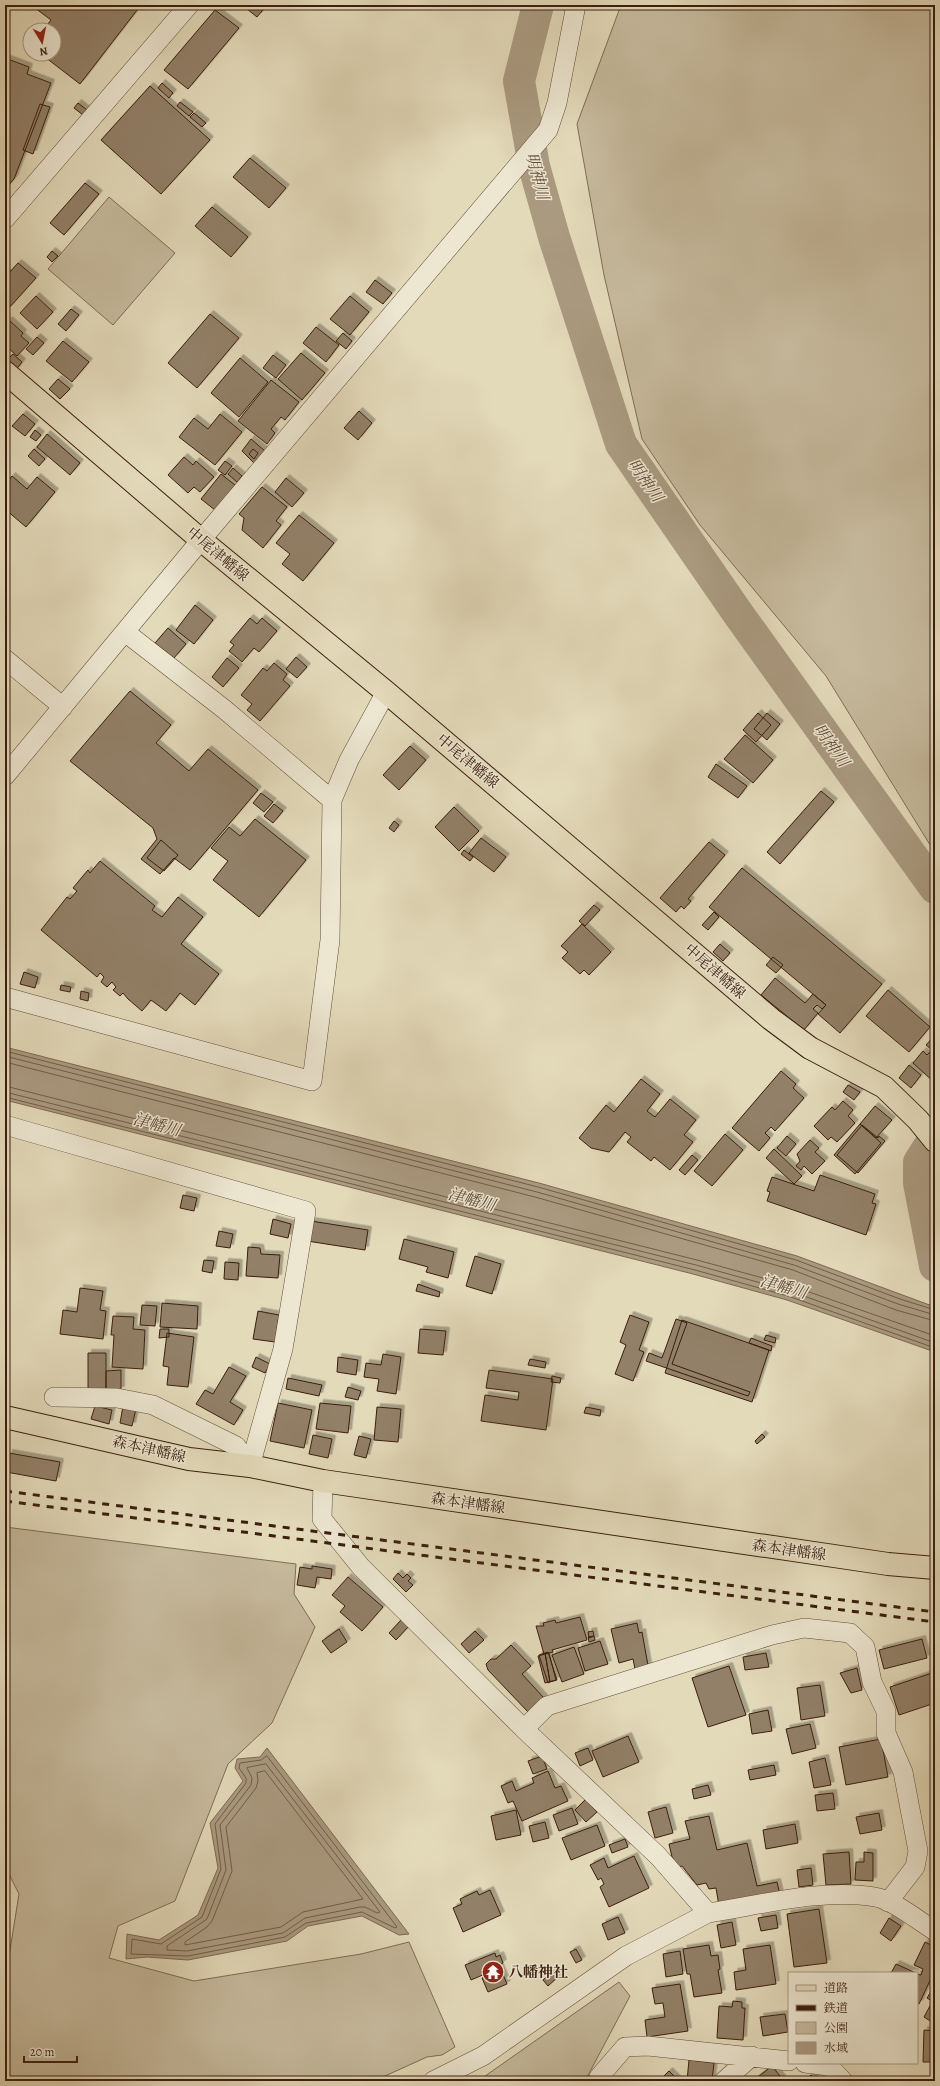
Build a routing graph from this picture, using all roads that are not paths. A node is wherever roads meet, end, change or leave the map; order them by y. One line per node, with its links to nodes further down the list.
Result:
1 (189, 5): 3 (street)
2 (576, 5): 5 (street)
3 (5, 219)
4 (5, 372): 5 (main road, 中尾津幡線)
5 (201, 540): 6 (street); 8 (main road, 中尾津幡線)
6 (125, 632): 9 (street); 11 (street)
7 (5, 659): 9 (street)
8 (386, 692): 11 (street); 14 (main road, 中尾津幡線)
9 (63, 707): 10 (street)
10 (5, 776)
11 (332, 800): 12 (street)
12 (5, 997)
13 (5, 1126): 17 (street)
14 (935, 1141)
15 (54, 1397): 17 (street)
16 (5, 1417): 17 (main road, 森本津幡線)
17 (250, 1466): 18 (main road, 森本津幡線)
18 (323, 1481): 19 (main road, 森本津幡線); 20 (street)
19 (935, 1568)
20 (524, 1729): 21 (street); 22 (street)
21 (888, 1902): 22 (street); 23 (street)
22 (708, 1913): 27 (street)
23 (935, 1932)
24 (752, 2056): 25 (street); 28 (street); 29 (street)
25 (788, 2061)
26 (812, 2064): 30 (street)
27 (433, 2081)
28 (598, 2081)
29 (724, 2081)
30 (843, 2081)

